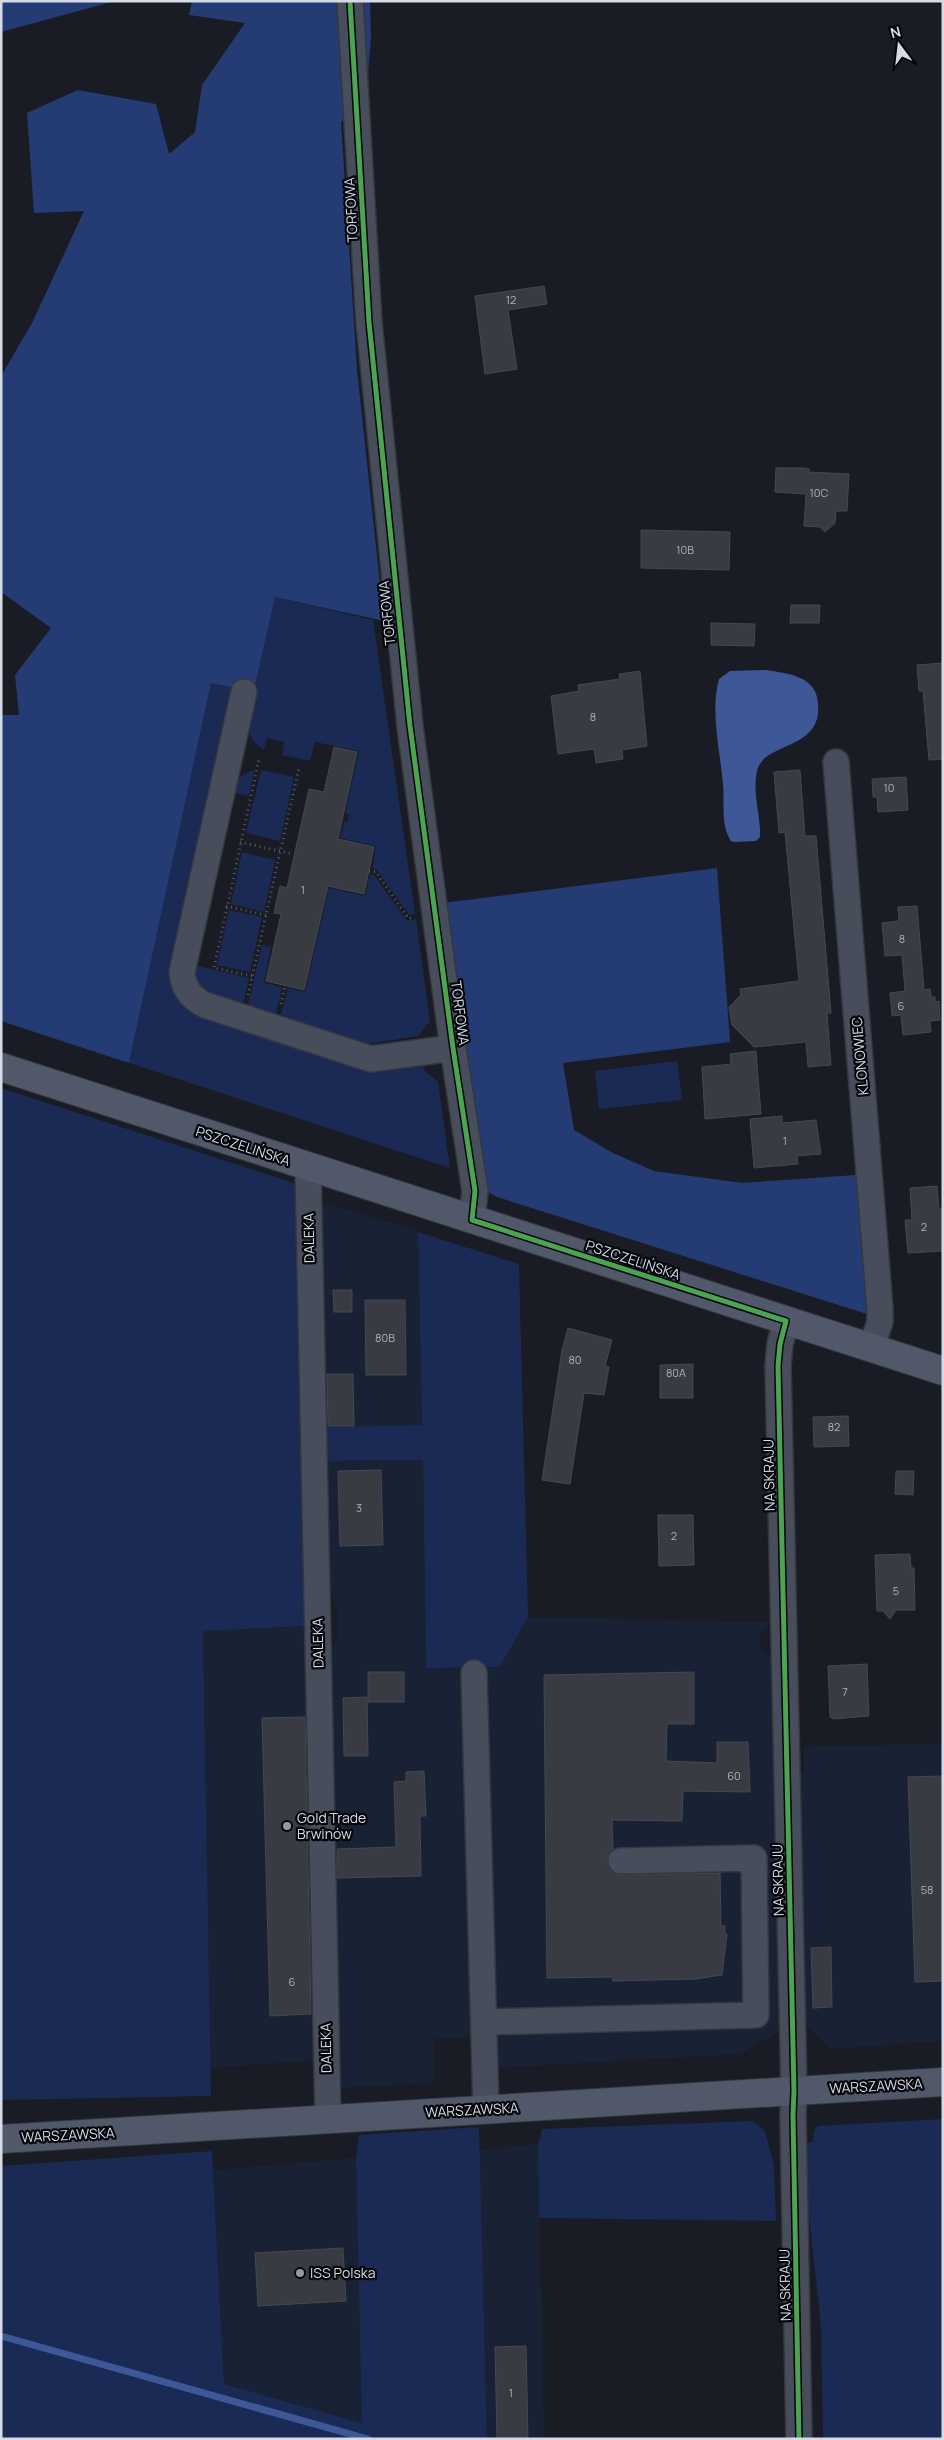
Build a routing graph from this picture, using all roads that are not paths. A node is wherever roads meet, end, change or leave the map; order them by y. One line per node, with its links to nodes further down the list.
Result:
1 (350, 1): 4 (street, TORFOWA)
2 (244, 692): 4 (street)
3 (836, 762): 9 (street, KLONOWIEC)
4 (453, 1048): 7 (street, TORFOWA)
5 (1, 1067): 6 (main road, PSZCZELIŃSKA)
6 (308, 1167): 7 (main road, PSZCZELIŃSKA); 17 (street, DALEKA)
7 (472, 1220): 8 (main road, PSZCZELIŃSKA)
8 (786, 1321): 9 (main road, PSZCZELIŃSKA); 15 (street, NA SKRAJU)
9 (871, 1348): 10 (main road, PSZCZELIŃSKA)
10 (943, 1371)
11 (474, 1673): 13 (street)
12 (621, 1861): 13 (street)
13 (484, 2022): 16 (street)
14 (943, 2082): 15 (main road, WARSZAWSKA)
15 (794, 2091): 16 (main road, WARSZAWSKA); 19 (street, NA SKRAJU)
16 (486, 2110): 17 (main road, WARSZAWSKA)
17 (328, 2119): 18 (main road, WARSZAWSKA)
18 (1, 2139)
19 (799, 2439)

